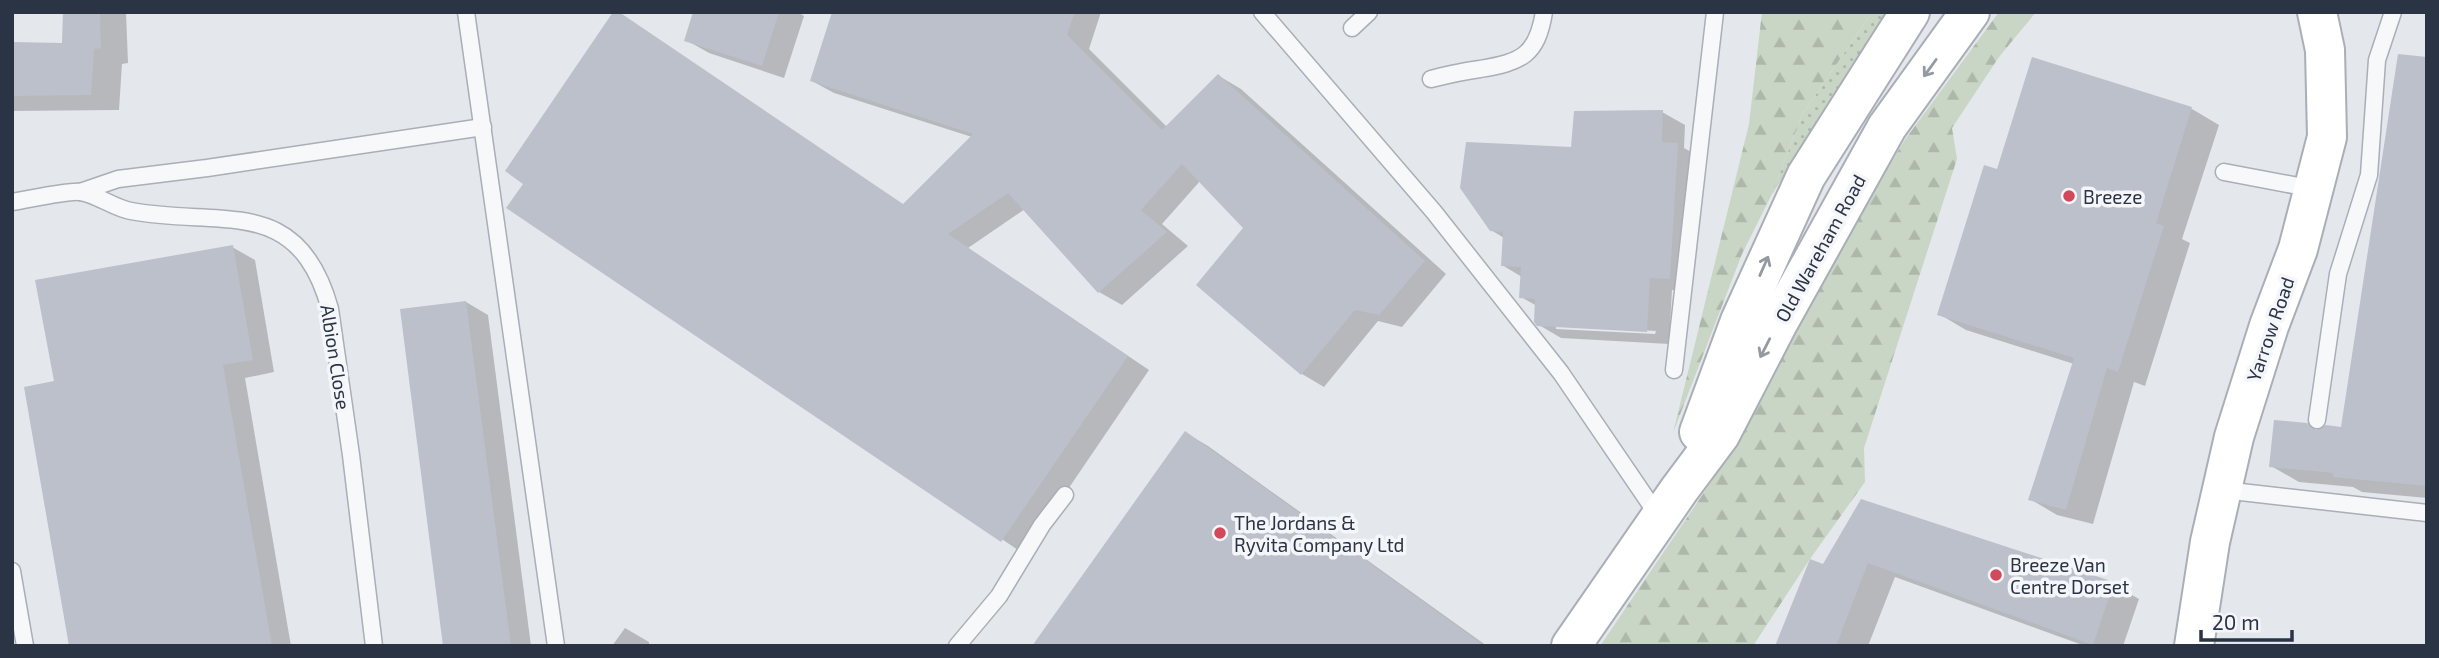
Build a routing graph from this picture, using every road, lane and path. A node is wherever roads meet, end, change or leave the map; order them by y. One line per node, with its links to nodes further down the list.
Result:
1 (466, 12): 12 (lane)
2 (1262, 12): 21 (lane)
3 (1369, 12): 10 (lane)
4 (1544, 12): 11 (lane)
5 (1714, 12): 17 (lane)
6 (1910, 12): 21 (street, Old Wareham Road, one-way to 6)
7 (1970, 12): 21 (street, Old Wareham Road, one-way to 21)
8 (2317, 12): 14 (street, Yarrow Road)
9 (2393, 12): 18 (lane)
10 (1352, 28)
11 (1430, 79)
12 (483, 127): 15 (lane); 26 (lane)
13 (2224, 172): 14 (lane)
14 (2314, 189): 19 (street, Yarrow Road)
15 (80, 192): 16 (lane, Albion Close); 25 (lane, Albion Close)
16 (12, 202)
17 (1674, 370)
18 (2317, 420)
19 (2223, 490): 22 (lane); 29 (street, Yarrow Road)
20 (1065, 495): 27 (lane)
21 (1670, 504): 28 (street, Old Wareham Road)
22 (2427, 513)
23 (12, 571): 24 (lane)
24 (25, 646)
25 (374, 646)
26 (556, 646)
27 (957, 646)
28 (1571, 646)
29 (2194, 646)

